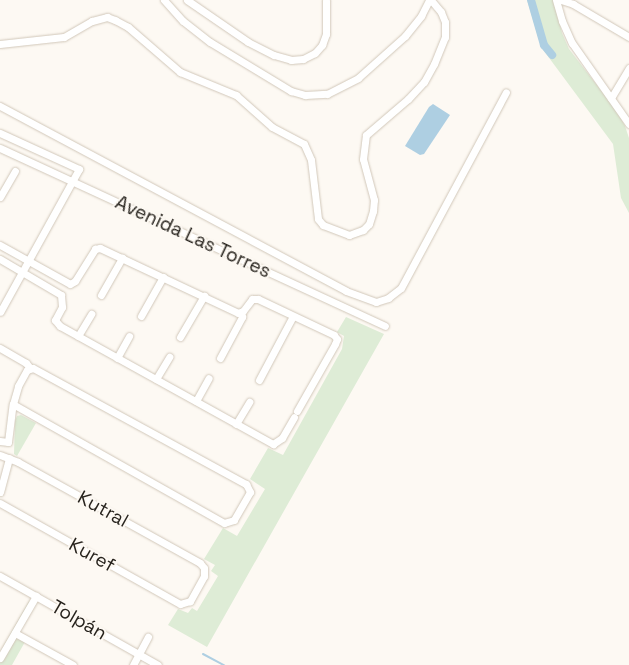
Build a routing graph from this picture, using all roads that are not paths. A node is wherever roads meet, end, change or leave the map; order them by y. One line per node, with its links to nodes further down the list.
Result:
1 (164, 0): 8 (street)
2 (172, 0): 8 (street)
3 (187, 0): 4 (street)
4 (326, 0)
5 (430, 0): 8 (street); 10 (street)
6 (556, 0): 14 (street)
7 (561, 0): 9 (street)
8 (176, 13)
9 (629, 37)
10 (0, 44)
11 (629, 68): 12 (street)
12 (626, 80): 14 (street)
13 (506, 92): 15 (street)
14 (611, 98): 16 (street)
15 (0, 106)
16 (629, 124)
17 (0, 133): 20 (street)
18 (0, 148): 20 (street, Avenida Las Torres)
19 (15, 171): 21 (street)
20 (73, 181): 25 (street); 35 (street, Avenida Las Torres)
21 (0, 197)
22 (0, 245): 25 (street)
23 (122, 258): 25 (street); 27 (street); 28 (street)
24 (0, 259): 26 (street)
25 (28, 261): 26 (street)
26 (22, 272): 30 (street); 36 (street)
27 (163, 277): 29 (street); 33 (street)
28 (101, 295)
29 (204, 296): 31 (street); 38 (street)
30 (0, 312)
31 (241, 312): 34 (street); 42 (street)
32 (90, 314): 36 (street)
33 (141, 316)
34 (294, 316): 46 (street); 50 (street)
35 (385, 326)
36 (78, 336): 41 (street)
37 (129, 336): 41 (street)
38 (180, 337)
39 (0, 348): 43 (street)
40 (169, 357): 45 (street)
41 (117, 358): 45 (street)
42 (220, 358)
43 (30, 368): 49 (street); 49 (street)
44 (209, 378): 47 (street)
45 (156, 379): 47 (street)
46 (259, 380)
47 (196, 401): 50 (street)
48 (249, 402): 50 (street)
49 (12, 404): 51 (street)
50 (236, 424)
51 (0, 441)
52 (0, 454): 53 (street, Kutral)
53 (8, 458): 54 (street); 58 (street, Kutral)
54 (0, 492)
55 (0, 503): 58 (street, Kuref)
56 (0, 576): 57 (street, Tolpán)
57 (36, 596): 59 (street); 61 (street, Tolpán)
58 (186, 604)
59 (15, 633): 62 (street); 63 (street)
60 (148, 637): 61 (street)
61 (139, 654): 65 (street); 66 (street, Tolpán)
62 (0, 658)
63 (60, 662): 64 (street)
64 (73, 665)
65 (133, 665)
66 (158, 665)

